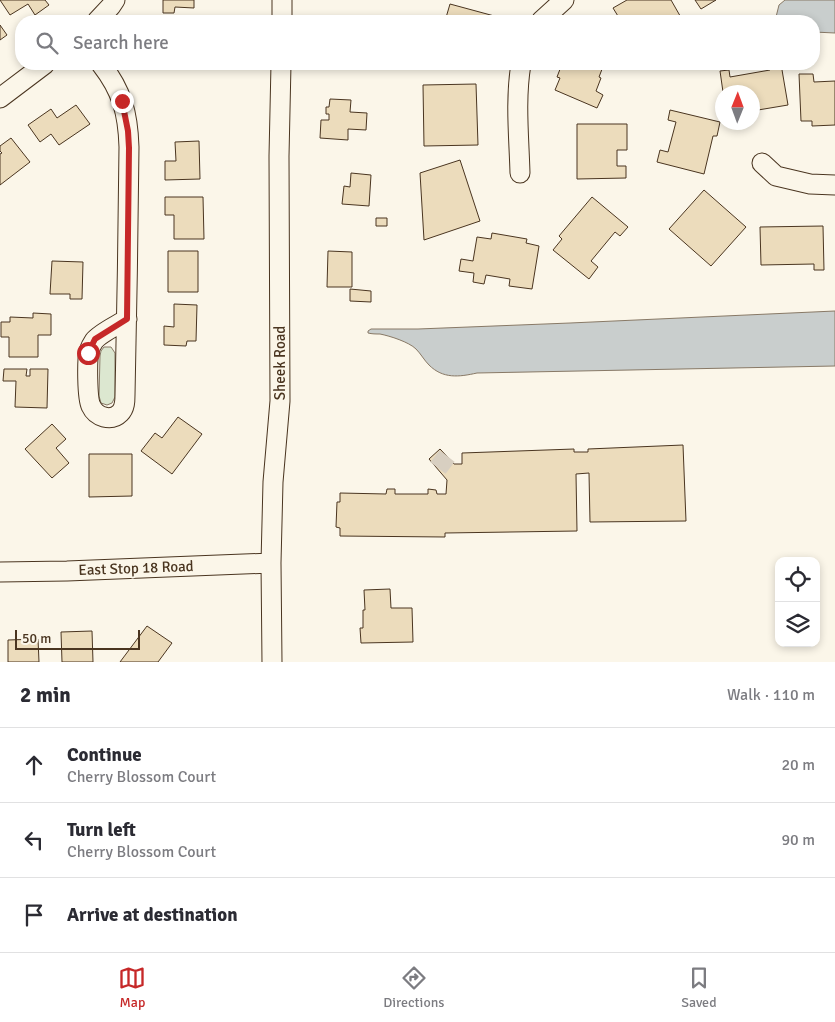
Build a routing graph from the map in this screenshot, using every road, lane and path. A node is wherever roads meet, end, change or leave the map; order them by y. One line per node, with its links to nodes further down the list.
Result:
1 (115, 0): 4 (street)
2 (282, 0): 5 (street)
3 (564, 0): 6 (street)
4 (103, 15)
5 (282, 15)
6 (548, 15)
7 (37, 70): 11 (street)
8 (106, 70): 15 (street)
9 (281, 70): 16 (street, Sheek Road)
10 (520, 70): 13 (street)
11 (0, 98)
12 (762, 164): 14 (street)
13 (520, 173)
14 (835, 185)
15 (127, 319): 15 (street)
16 (271, 562): 17 (street, East Stop 18 Road); 18 (street, Sheek Road)
17 (0, 572)
18 (272, 662)

